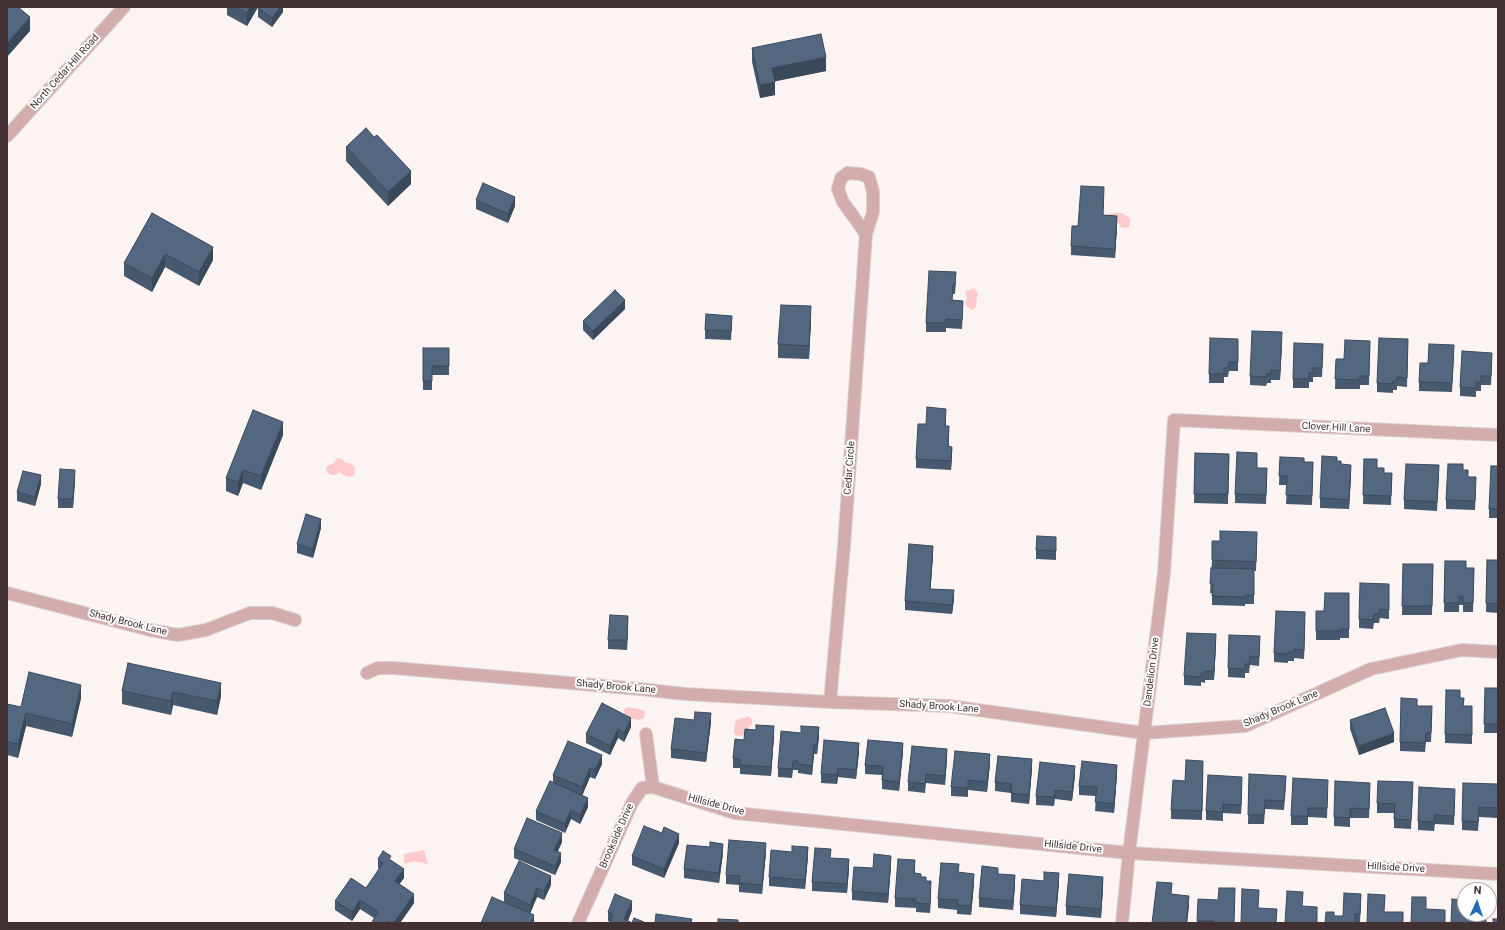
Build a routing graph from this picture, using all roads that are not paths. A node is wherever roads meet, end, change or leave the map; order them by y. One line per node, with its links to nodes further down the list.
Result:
1 (124, 7): 2 (street, North Cedar Hill Road)
2 (7, 136)
3 (866, 234): 3 (street, Cedar Circle); 10 (street, Cedar Circle)
4 (1174, 420): 5 (street, Clover Hill Lane); 11 (street, Dandelion Drive)
5 (1498, 435)
6 (7, 593): 7 (street, Shady Brook Lane)
7 (295, 620)
8 (1498, 652): 11 (street, Shady Brook Lane)
9 (367, 674): 10 (street, Shady Brook Lane)
10 (830, 702): 11 (street, Shady Brook Lane)
11 (1144, 733): 14 (street, Dandelion Drive)
12 (646, 734): 13 (street)
13 (653, 787): 14 (street, Hillside Drive); 16 (street, Brookside Drive)
14 (1129, 853): 15 (street, Hillside Drive); 17 (street, Dandelion Drive)
15 (1498, 874)
16 (578, 923)
17 (1122, 923)

